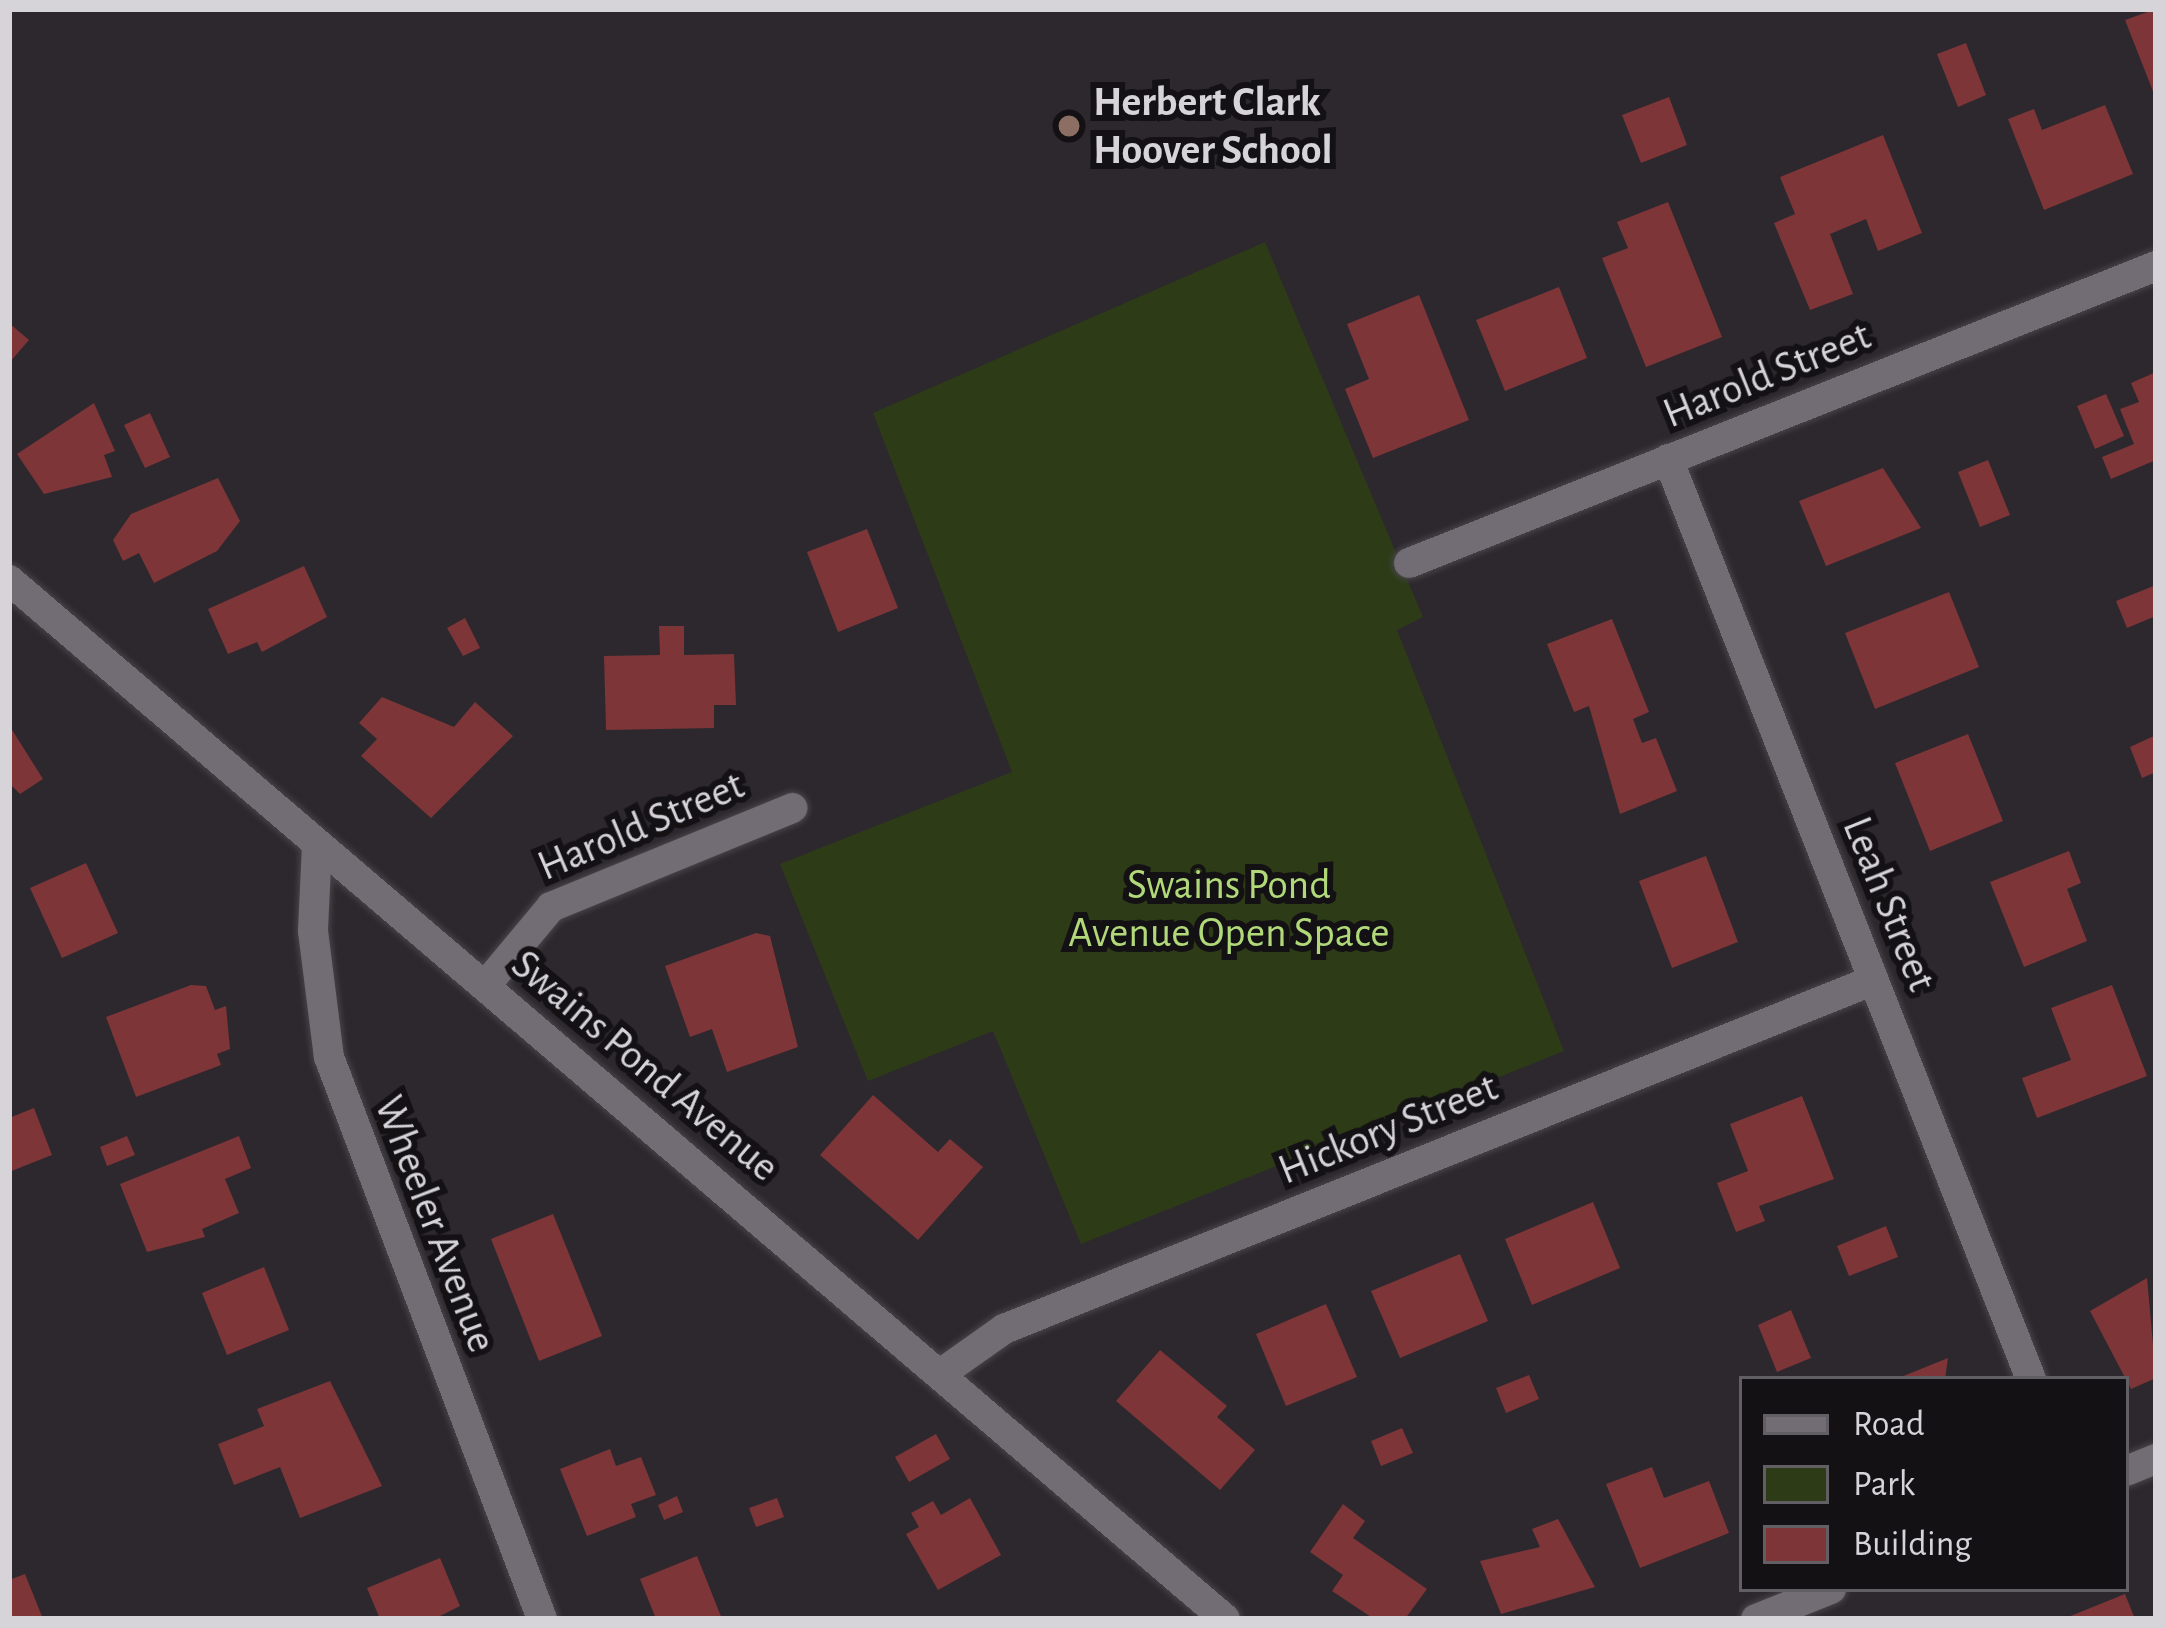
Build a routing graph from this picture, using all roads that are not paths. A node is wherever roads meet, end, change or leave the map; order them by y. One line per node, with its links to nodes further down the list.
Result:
1 (2156, 266): 2 (street, Harold Street)
2 (1668, 460): 3 (street, Harold Street); 7 (street, Leah Street)
3 (1408, 563)
4 (9, 580): 6 (street, Swains Pond Avenue)
5 (792, 808): 8 (street, Harold Street)
6 (317, 845): 8 (street, Swains Pond Avenue); 12 (street, Wheeler Avenue)
7 (1874, 980): 9 (street, Hickory Street); 10 (street, Leah Street)
8 (485, 986): 9 (street, Swains Pond Avenue)
9 (943, 1372): 13 (street, Swains Pond Avenue)
10 (2030, 1376)
11 (1824, 1592): 14 (street)
12 (542, 1619)
13 (1225, 1619)
14 (1756, 1619)

